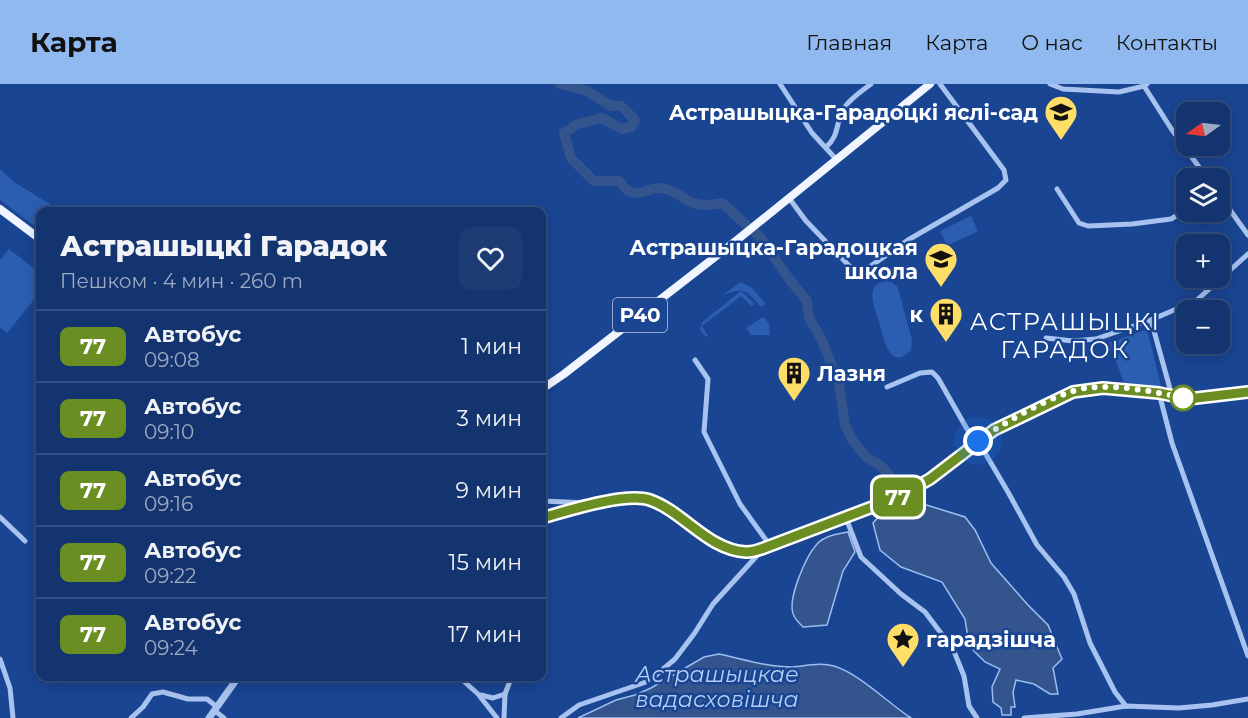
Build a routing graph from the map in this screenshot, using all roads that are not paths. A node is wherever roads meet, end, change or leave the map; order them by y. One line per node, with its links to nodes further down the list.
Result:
1 (780, 84): 7 (street)
2 (871, 84): 7 (street)
3 (930, 84): 8 (main road, Р40)
4 (940, 84): 11 (street)
5 (1050, 84): 6 (street)
6 (1146, 85): 9 (street)
7 (826, 147): 8 (street)
8 (836, 159): 11 (main road, Р40)
9 (1200, 168)
10 (1058, 189): 14 (street)
11 (789, 198): 21 (main road, Р40)
12 (0, 209): 16 (main road)
13 (1230, 210): 15 (street)
14 (1176, 217)
15 (1248, 235)
16 (36, 236)
17 (1248, 254): 18 (street)
18 (1151, 320): 19 (street); 25 (street)
19 (1046, 338)
20 (695, 360): 33 (street)
21 (546, 386)
22 (887, 387): 26 (street)
23 (1248, 392): 25 (street)
24 (1159, 393): 25 (street); 26 (street); 34 (street)
25 (1172, 396)
26 (978, 441): 31 (street); 42 (street)
27 (546, 501): 28 (street)
28 (593, 504): 29 (street); 33 (street)
29 (546, 517)
30 (0, 518): 32 (street)
31 (846, 518): 33 (street); 51 (street)
32 (25, 541)
33 (764, 548): 50 (street)
34 (1248, 656)
35 (0, 659): 44 (street)
36 (236, 681): 43 (street)
37 (464, 681): 39 (street)
38 (510, 681): 40 (street)
39 (478, 694): 40 (street); 48 (street)
40 (505, 694): 49 (street)
41 (1248, 699): 42 (street)
42 (1126, 706): 52 (street)
43 (216, 709): 45 (street); 46 (street); 47 (street)
44 (13, 718)
45 (131, 718)
46 (209, 718)
47 (224, 718)
48 (497, 718)
49 (504, 718)
50 (561, 718)
51 (977, 718)
52 (1024, 718)

